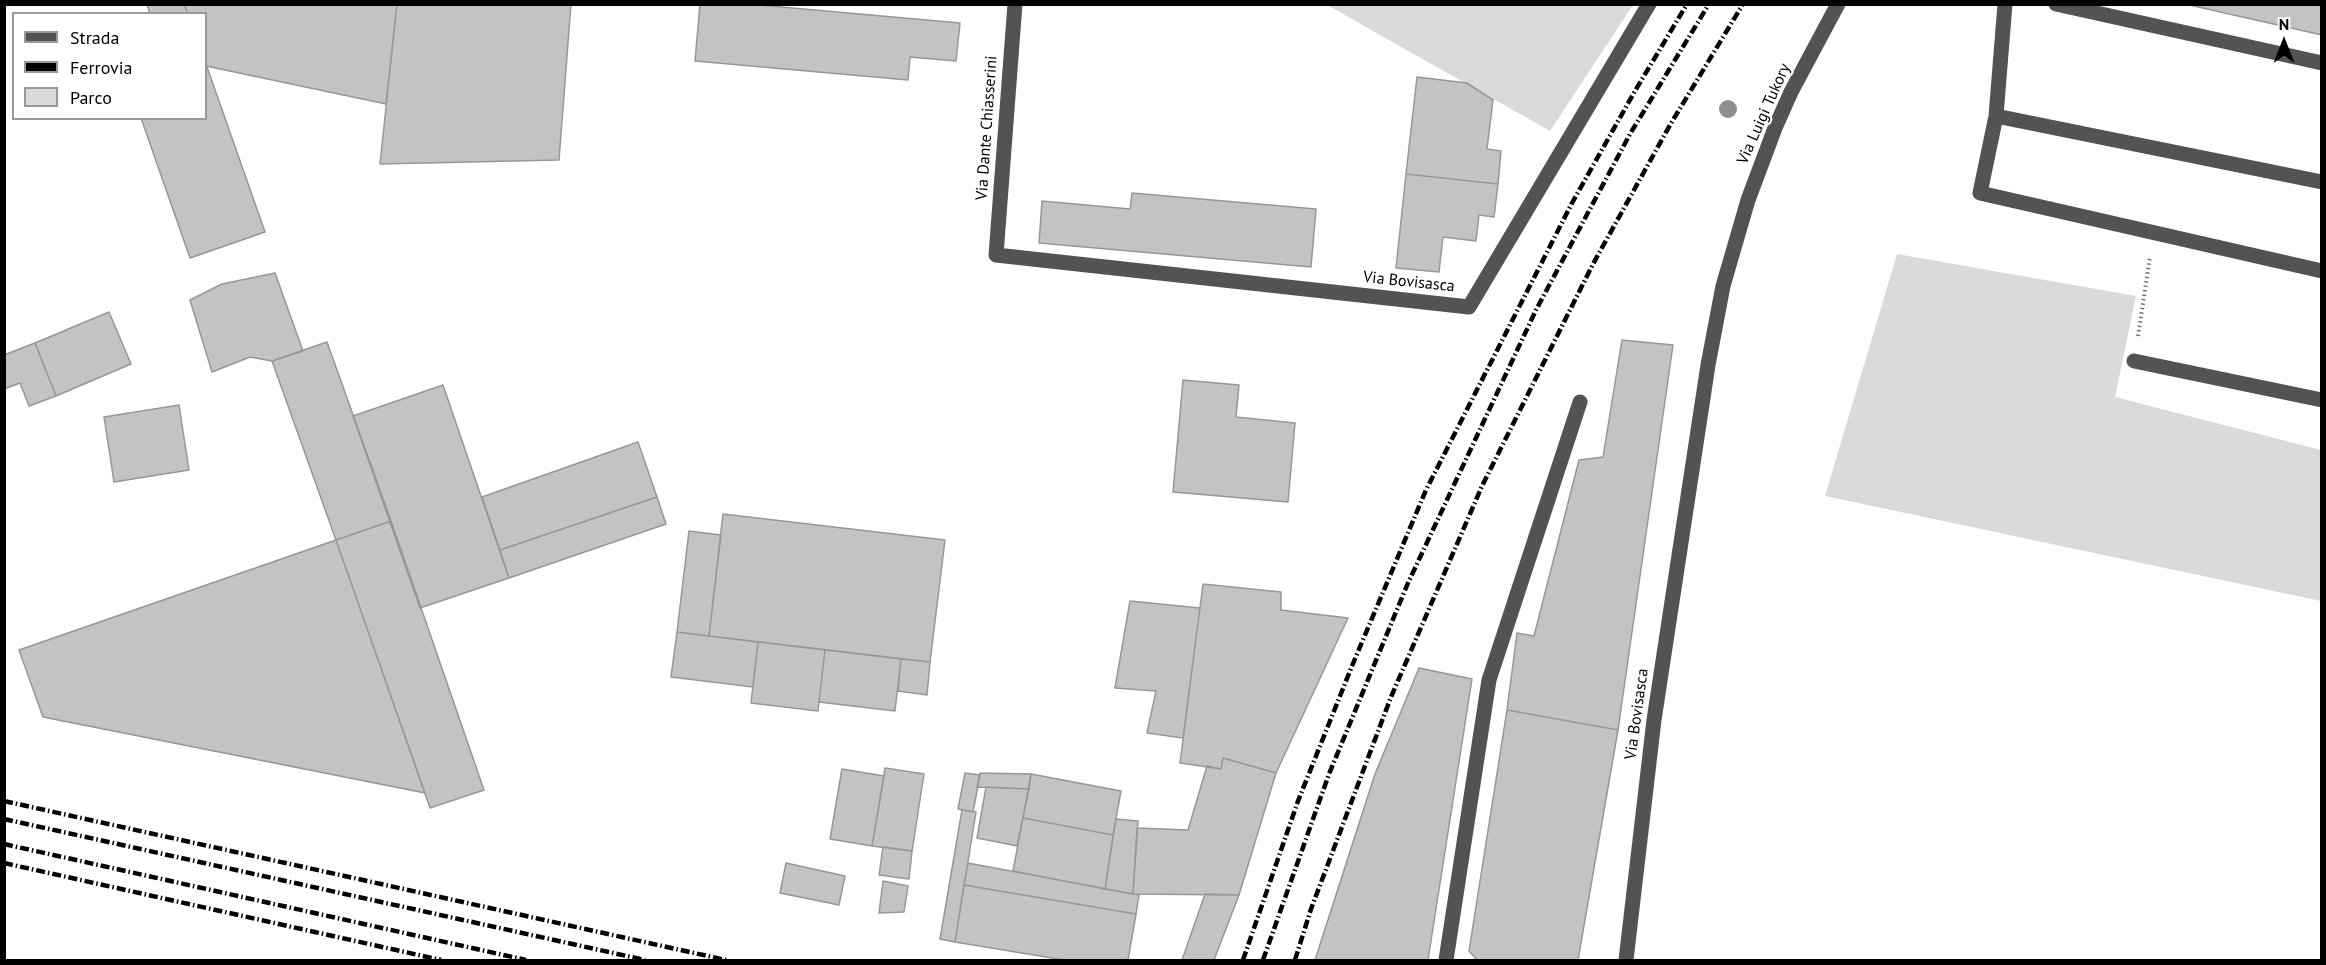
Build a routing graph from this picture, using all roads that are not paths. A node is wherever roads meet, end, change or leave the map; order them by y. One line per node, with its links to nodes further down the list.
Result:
1 (1015, 4): 10 (street, Via Dante Chiasserini)
2 (1648, 4): 10 (street, Via Bovisasca)
3 (1838, 4): 9 (street, Via Luigi Tukory)
4 (2005, 4): 7 (street)
5 (2056, 4): 6 (street)
6 (2322, 63)
7 (1996, 116): 8 (street); 11 (street)
8 (2322, 183)
9 (1736, 243): 16 (street, Via Bovisasca)
10 (996, 255)
11 (2322, 271)
12 (2134, 361): 13 (street)
13 (2322, 400)
14 (1580, 402): 15 (street)
15 (1446, 960)
16 (1628, 960)

